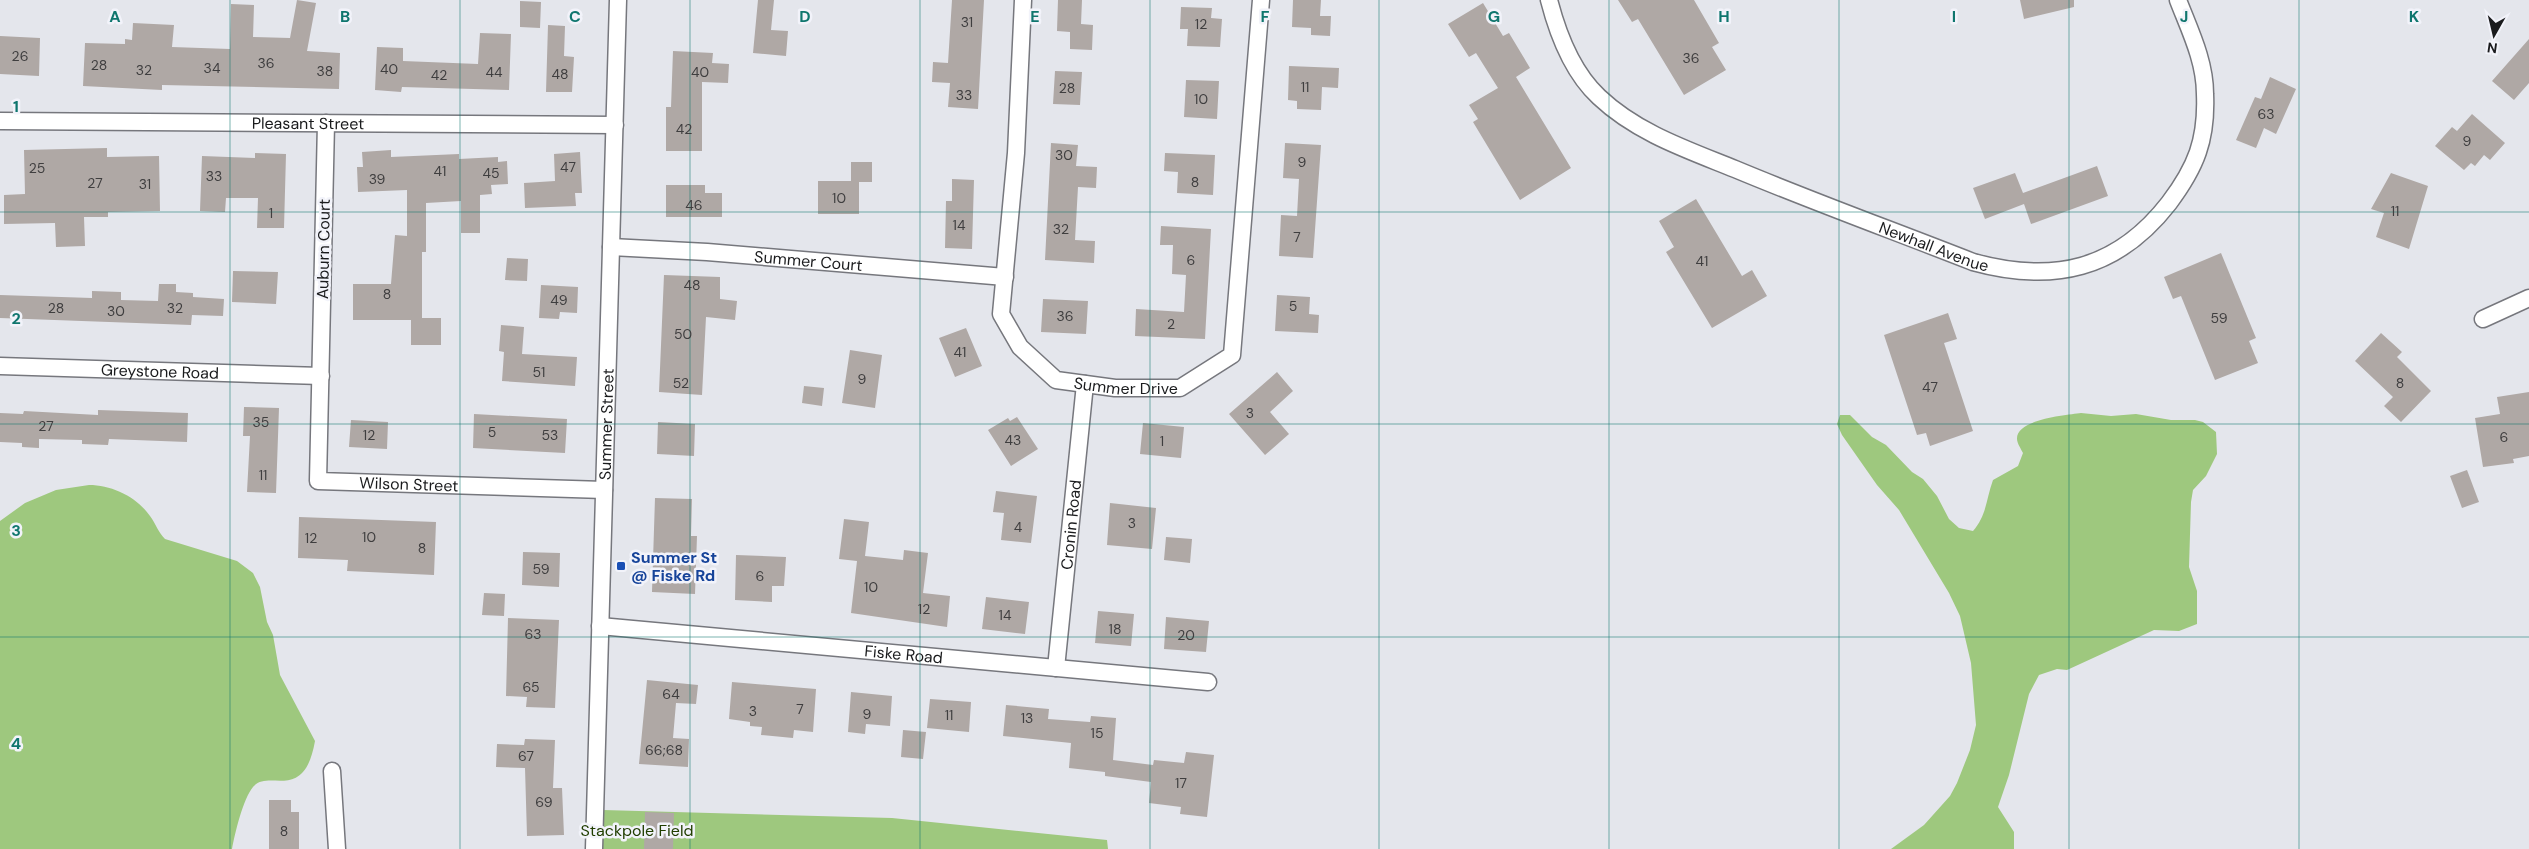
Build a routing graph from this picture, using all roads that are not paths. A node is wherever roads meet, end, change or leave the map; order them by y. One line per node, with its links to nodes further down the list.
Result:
1 (618, 0): 8 (street, Summer Street)
2 (1023, 0): 10 (street, Summer Drive)
3 (1261, 0): 15 (street, Summer Drive)
4 (1549, 0): 5 (street, Newhall Avenue)
5 (2178, 0)
6 (0, 121): 7 (street, Pleasant Street)
7 (326, 123): 8 (street, Pleasant Street); 14 (street, Auburn Court)
8 (615, 125): 9 (street, Summer Street)
9 (611, 247): 10 (street, Summer Court); 16 (street, Summer Street)
10 (1005, 277): 15 (street, Summer Drive)
11 (2529, 298): 12 (street)
12 (2483, 320)
13 (0, 366): 14 (street, Greystone Road)
14 (321, 376): 16 (street, Wilson Street)
15 (1085, 384): 18 (street, Cronin Road)
16 (604, 490): 17 (street, Summer Street)
17 (600, 626): 18 (street, Fiske Road); 22 (street, Summer Street)
18 (1056, 668): 19 (street, Fiske Road)
19 (1208, 682)
20 (332, 772): 21 (street)
21 (337, 849)
22 (594, 849)

